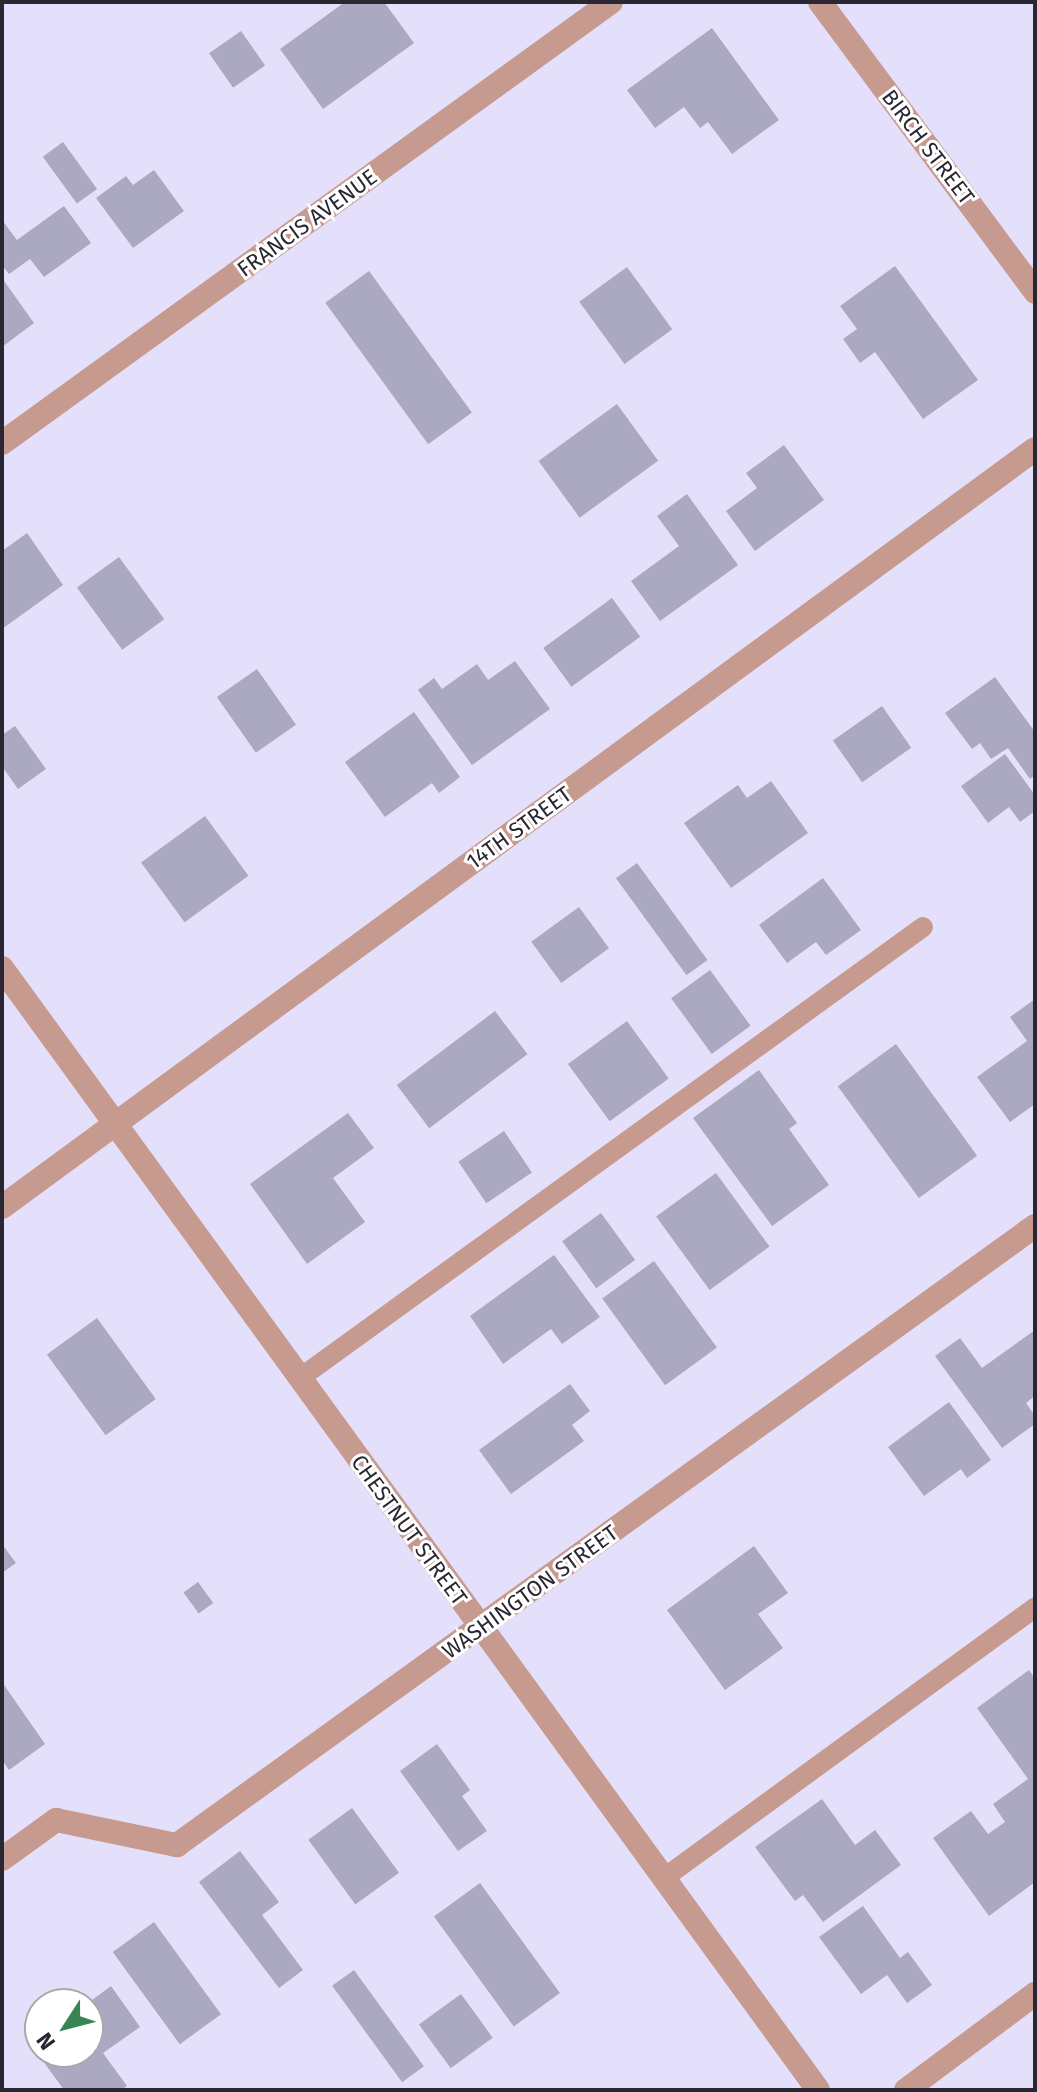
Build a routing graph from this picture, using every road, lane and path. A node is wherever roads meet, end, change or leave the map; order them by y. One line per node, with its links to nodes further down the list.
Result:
1 (611, 2): 4 (street, FRANCIS AVENUE)
2 (820, 2): 3 (street, BIRCH STREET)
3 (1035, 292)
4 (2, 443)
5 (1035, 449): 8 (street, 14TH STREET)
6 (923, 927): 11 (lane)
7 (2, 968): 8 (street, CHESTNUT STREET)
8 (115, 1124): 9 (street, 14TH STREET); 11 (street, CHESTNUT STREET)
9 (2, 1207)
10 (1035, 1226): 13 (street, WASHINGTON STREET)
11 (300, 1378): 13 (street, CHESTNUT STREET)
12 (1035, 1607): 15 (lane)
13 (481, 1629): 14 (street, WASHINGTON STREET); 15 (street, CHESTNUT STREET)
14 (2, 1859)
15 (664, 1878): 17 (street, CHESTNUT STREET)
16 (1035, 1994): 18 (street)
17 (818, 2090)
18 (906, 2090)

